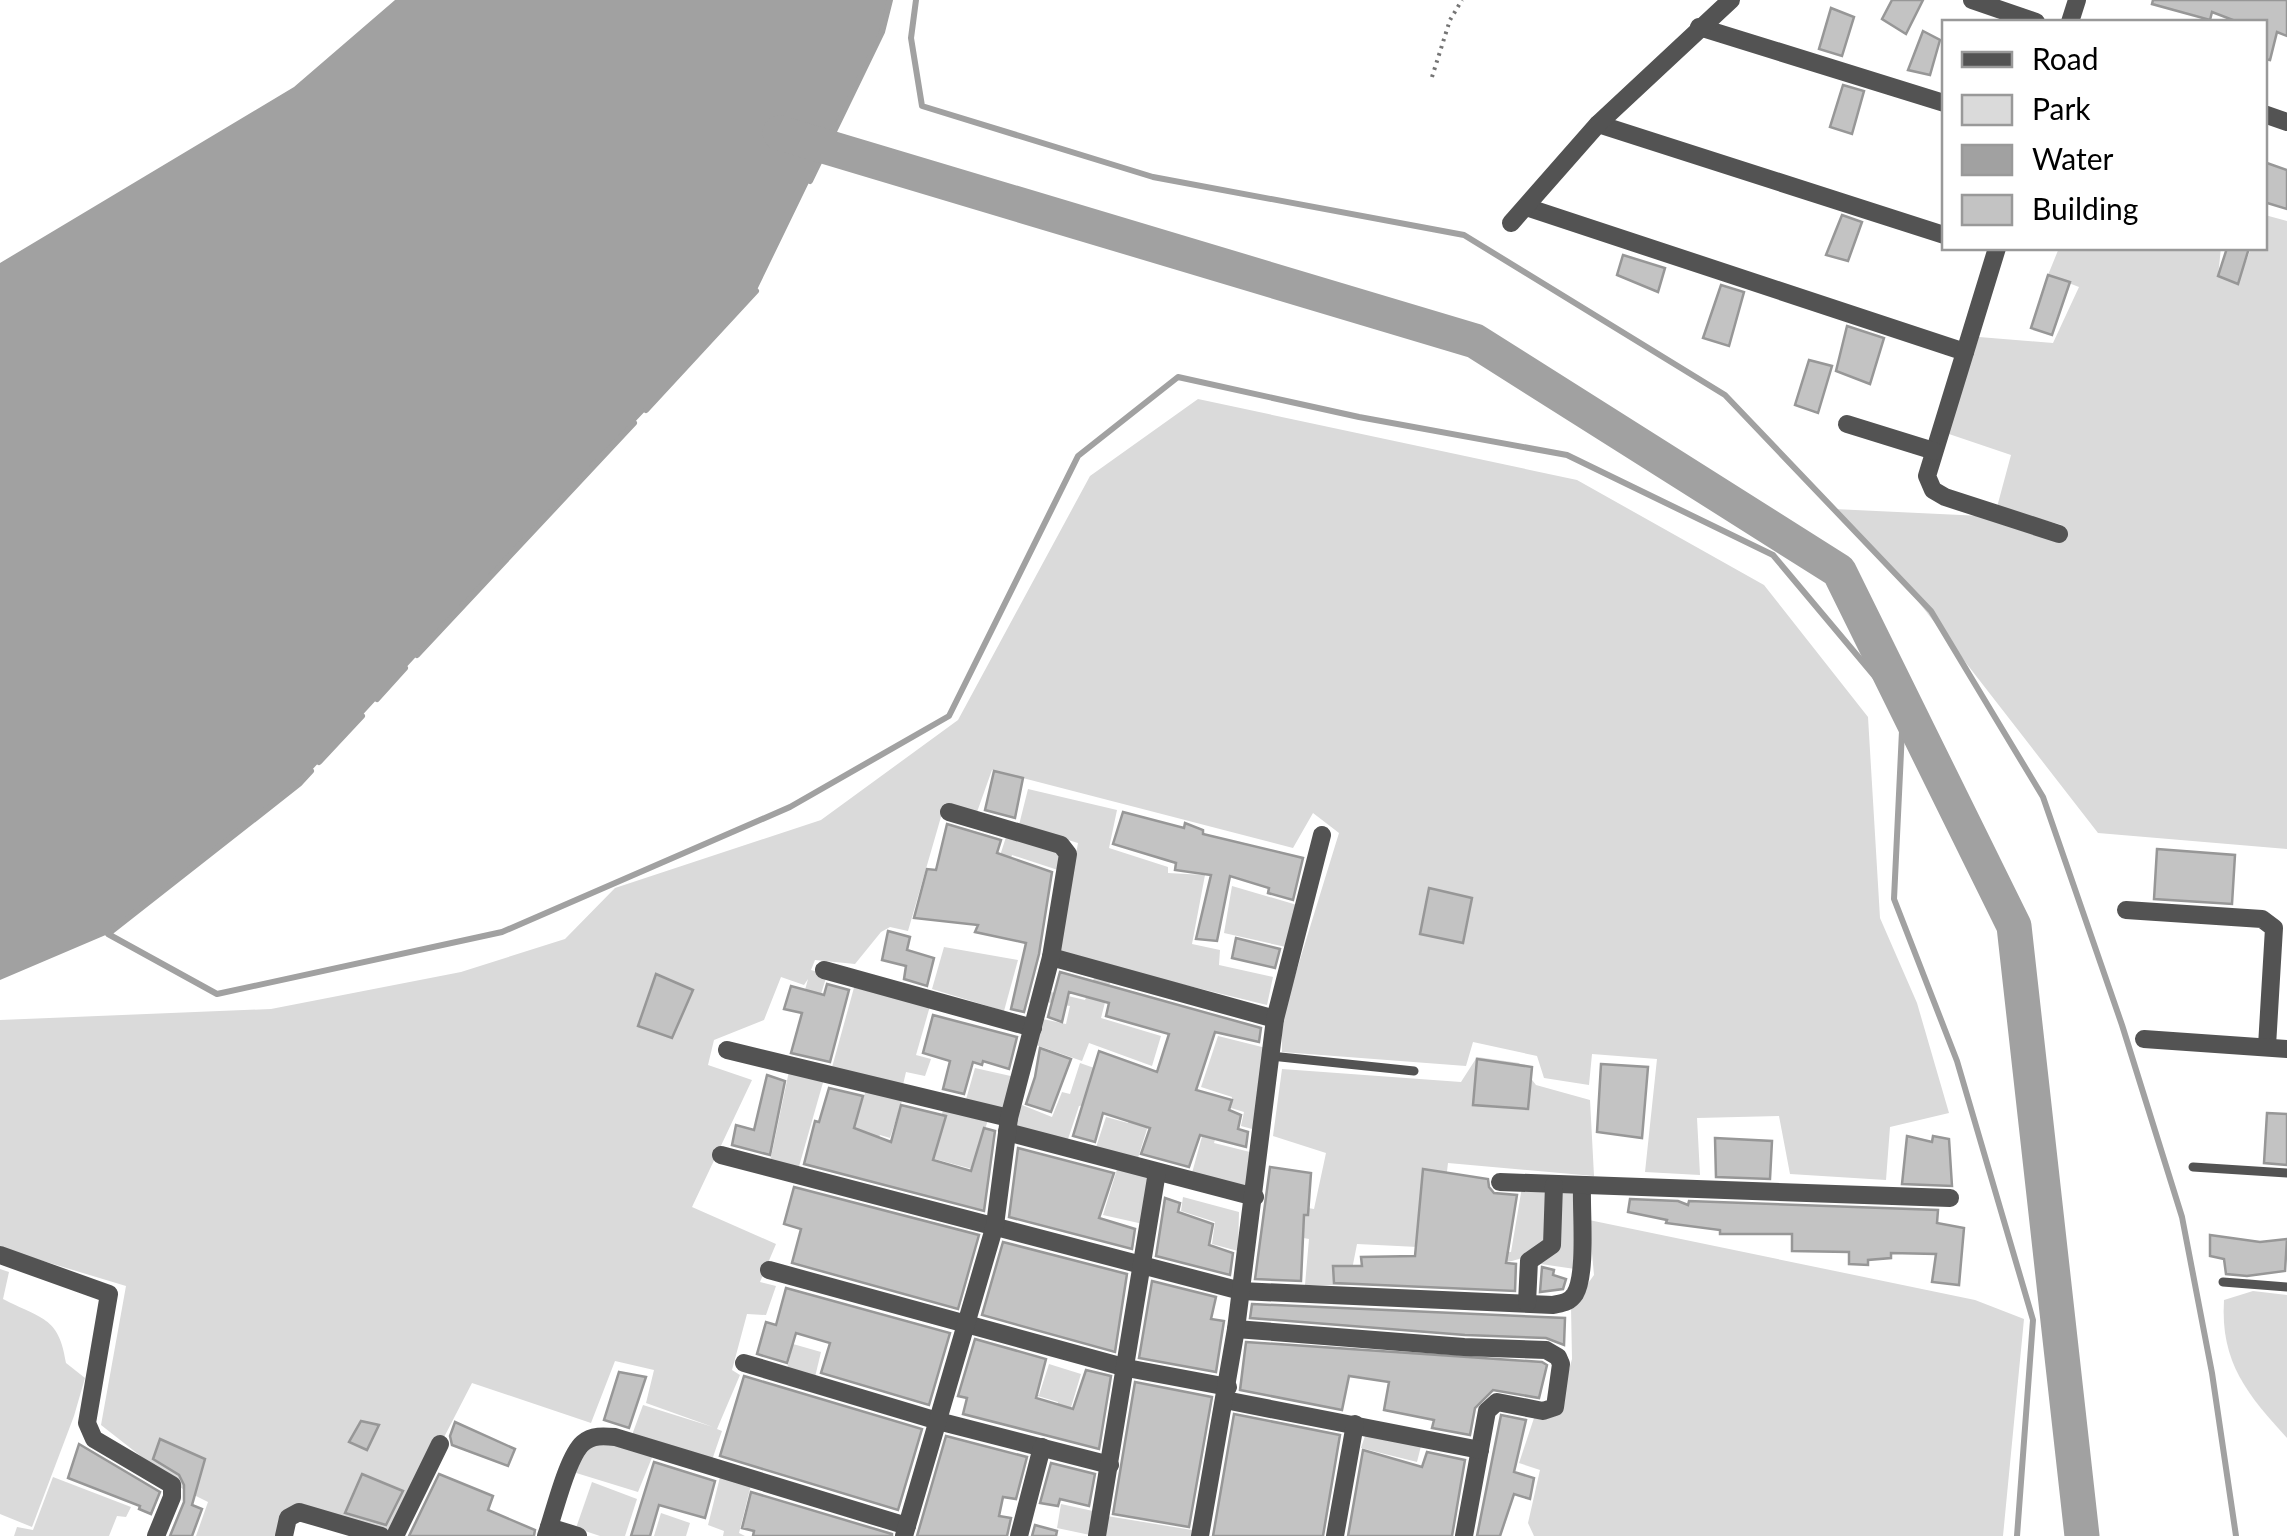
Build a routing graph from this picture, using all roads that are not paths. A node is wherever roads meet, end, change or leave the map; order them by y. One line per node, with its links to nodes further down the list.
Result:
1 (1731, 0): 4 (street)
2 (1972, 0): 3 (street)
3 (2030, 20)
4 (1700, 27): 5 (street); 6 (street)
5 (1942, 103)
6 (1598, 124): 7 (street); 9 (street)
7 (1526, 206): 8 (street); 11 (street)
8 (1511, 224)
9 (1942, 233)
10 (1992, 250): 11 (street)
11 (1965, 352): 13 (street)
12 (1848, 424): 13 (street)
13 (1934, 452): 14 (street)
14 (2059, 534)
15 (949, 812): 18 (street)
16 (1322, 835): 20 (street)
17 (2126, 910): 23 (street)
18 (1051, 957): 20 (street); 21 (street)
19 (824, 970): 21 (street)
20 (1275, 1019): 26 (street)
21 (1033, 1028): 28 (street)
22 (2144, 1039): 23 (street)
23 (2267, 1046): 24 (street)
24 (2287, 1048)
25 (727, 1050): 28 (street)
26 (1271, 1056): 27 (lane); 36 (street)
27 (1414, 1071)
28 (1008, 1125): 31 (street); 38 (street)
29 (721, 1154): 38 (street)
30 (2194, 1167): 32 (lane)
31 (1158, 1172): 36 (street); 40 (street)
32 (2287, 1174)
33 (1500, 1182): 34 (street)
34 (1554, 1185): 35 (street); 45 (street)
35 (1582, 1186): 37 (street); 45 (street)
36 (1255, 1197): 44 (street)
37 (1950, 1198)
38 (994, 1225): 40 (street); 46 (street)
39 (0, 1255): 59 (street)
40 (1144, 1266): 44 (street); 49 (street)
41 (769, 1270): 46 (street)
42 (2223, 1282): 43 (lane)
43 (2287, 1287)
44 (1241, 1291): 45 (street); 47 (street)
45 (1527, 1303)
46 (966, 1324): 49 (street); 51 (street)
47 (1236, 1330): 50 (street); 55 (street)
48 (744, 1363): 51 (street)
49 (1127, 1368): 50 (street); 56 (street)
50 (1226, 1394): 52 (street); 66 (street)
51 (938, 1421): 54 (street); 57 (street)
52 (1356, 1424): 55 (street); 67 (street)
53 (440, 1444): 62 (street)
54 (1042, 1447): 56 (street); 64 (street)
55 (1480, 1450): 68 (street)
56 (1110, 1465): 65 (street)
57 (905, 1531): 58 (street)
58 (548, 1532): 63 (street)
59 (156, 1536)
60 (284, 1536): 61 (street)
61 (382, 1536)
62 (396, 1536)
63 (578, 1536)
64 (1019, 1536)
65 (1097, 1536)
66 (1200, 1536)
67 (1335, 1536)
68 (1464, 1536)

